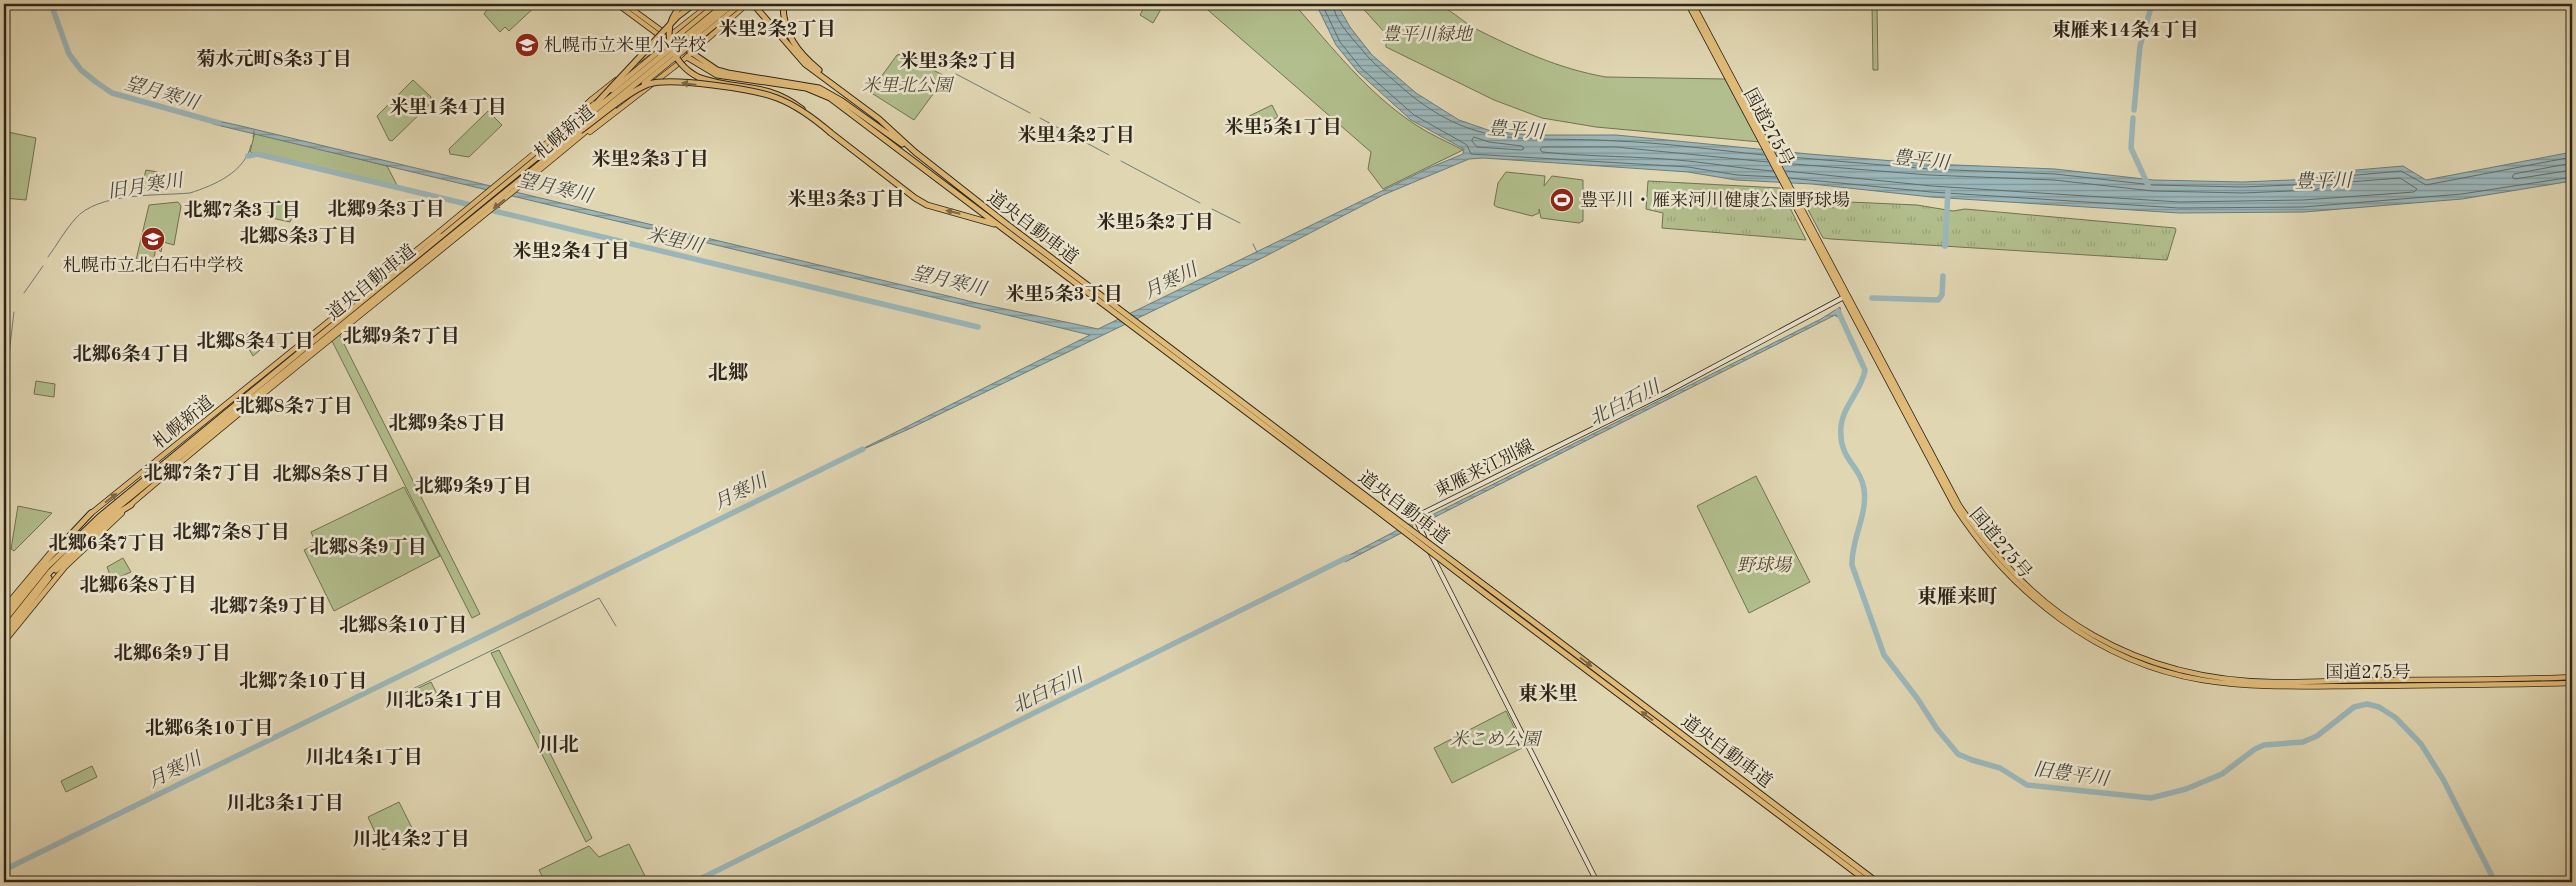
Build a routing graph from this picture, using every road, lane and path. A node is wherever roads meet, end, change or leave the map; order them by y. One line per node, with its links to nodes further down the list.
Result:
1 (617, 4): 17 (main road)
2 (625, 4): 16 (main road)
3 (683, 4): 24 (highway, bridge)
4 (694, 4): 22 (highway, bridge)
5 (710, 4): 16 (main road)
6 (716, 4): 25 (main road, 札幌新道, bridge)
7 (725, 4): 18 (highway, bridge)
8 (733, 4): 18 (highway, bridge)
9 (741, 4): 26 (main road, 札幌新道, bridge)
10 (748, 4): 19 (main road)
11 (753, 4): 21 (highway)
12 (783, 4): 21 (highway)
13 (1688, 4): 15 (main road)
14 (1693, 4): 15 (main road)
15 (1705, 31): 29 (main road, 国道275号)
16 (670, 36): 17 (main road); 19 (main road)
17 (665, 39): 19 (main road); 25 (main road, bridge)
18 (678, 46): 22 (highway, 道央自動車道, bridge); 23 (highway, 道央自動車道, bridge)
19 (690, 55): 20 (highway); 26 (main road)
20 (822, 91): 27 (highway); 28 (highway)
21 (848, 94): 27 (highway)
22 (574, 126): 34 (highway, 道央自動車道)
23 (580, 131): 24 (highway, one-way to 23, bridge); 35 (highway, 道央自動車道)
24 (829, 131): 28 (highway, one-way to 24)
25 (552, 137): 31 (main road, 札幌新道, one-way to 25, bridge)
26 (565, 150): 30 (main road, 札幌新道, one-way to 30)
27 (915, 152): 28 (highway, 道央自動車道)
28 (1002, 226): 40 (highway, 道央自動車道, bridge)
29 (1845, 296): 38 (main road, 国道275号); 39 (main road, 国道275号); 41 (main road, 東雁来江別線)
30 (130, 505): 36 (highway); 37 (main road, 札幌新道)
31 (91, 513): 32 (main road, 札幌新道); 33 (highway)
32 (4, 608)
33 (4, 614)
34 (4, 621)
35 (4, 630)
36 (4, 637)
37 (4, 642)
38 (2572, 677)
39 (2572, 684)
40 (1716, 764): 42 (highway, 道央自動車道); 43 (highway, 道央自動車道)
41 (1597, 882)
42 (1868, 882)
43 (1877, 882)

